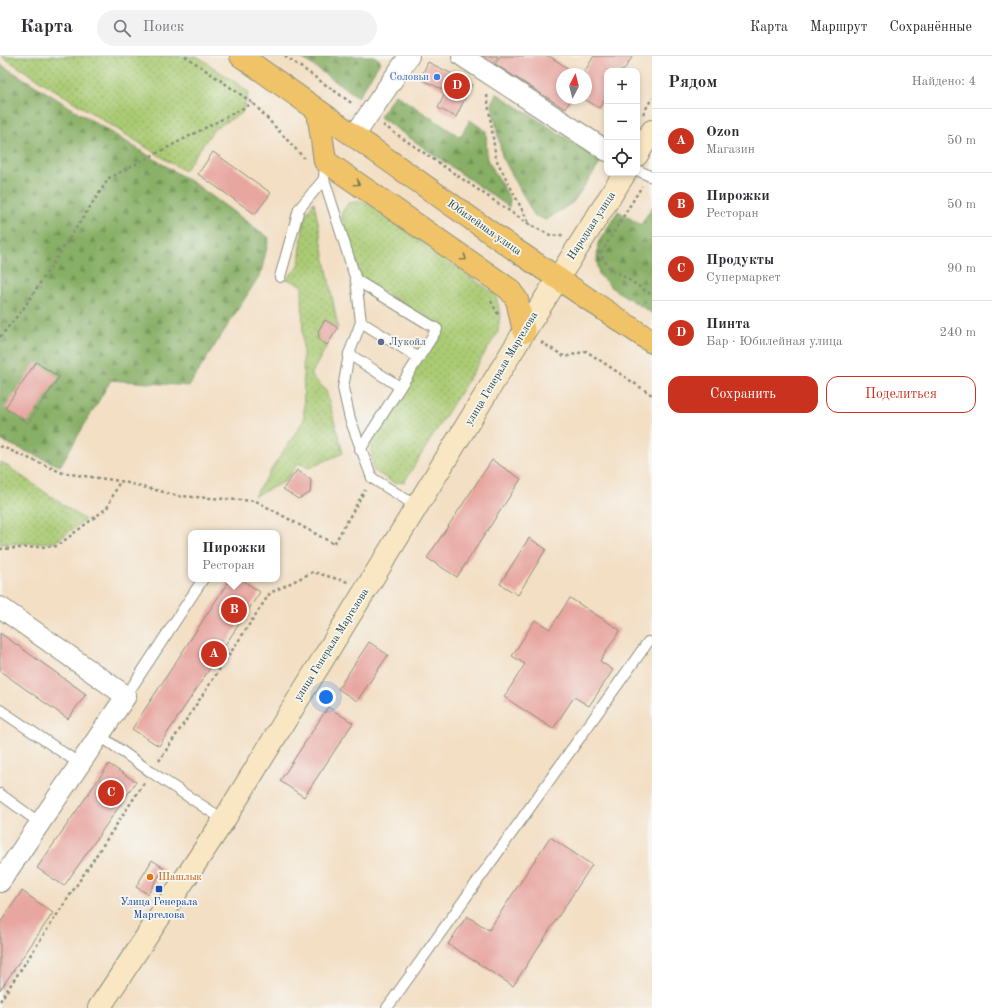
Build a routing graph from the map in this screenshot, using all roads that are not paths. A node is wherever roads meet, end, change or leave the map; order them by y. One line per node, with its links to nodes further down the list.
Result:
1 (241, 56): 4 (main road, Юбилейная улица)
2 (409, 56): 6 (street)
3 (462, 56): 8 (street)
4 (318, 111): 6 (main road, Юбилейная улица); 9 (main road)
5 (646, 124): 7 (main road)
6 (354, 136): 14 (main road, Юбилейная улица)
7 (640, 144)
8 (604, 149)
9 (325, 170): 13 (lane); 15 (lane); 17 (main road, one-way to 17)
10 (640, 172): 12 (lane)
11 (623, 176): 14 (main road, Народная улица)
12 (650, 177)
13 (280, 277)
14 (558, 278): 17 (main road, улица Генерала Маргелова); 18 (main road, Юбилейная улица)
15 (356, 280): 16 (lane); 20 (lane)
16 (361, 322): 19 (lane); 20 (lane)
17 (524, 332): 23 (main road, улица Генерала Маргелова)
18 (652, 342)
19 (349, 354): 21 (lane); 22 (lane)
20 (419, 358): 21 (lane)
21 (400, 387): 22 (lane)
22 (360, 450): 23 (lane)
23 (418, 507): 32 (main road, улица Генерала Маргелова)
24 (201, 582): 27 (lane)
25 (0, 607): 27 (street)
26 (648, 642): 36 (lane)
27 (126, 696): 29 (street)
28 (0, 710): 30 (lane)
29 (100, 735): 30 (street); 32 (lane)
30 (80, 764): 33 (street)
31 (0, 794): 33 (lane)
32 (224, 820): 35 (main road, улица Генерала Маргелова)
33 (40, 823): 34 (street)
34 (0, 882)
35 (99, 1008)
36 (387, 1008)

